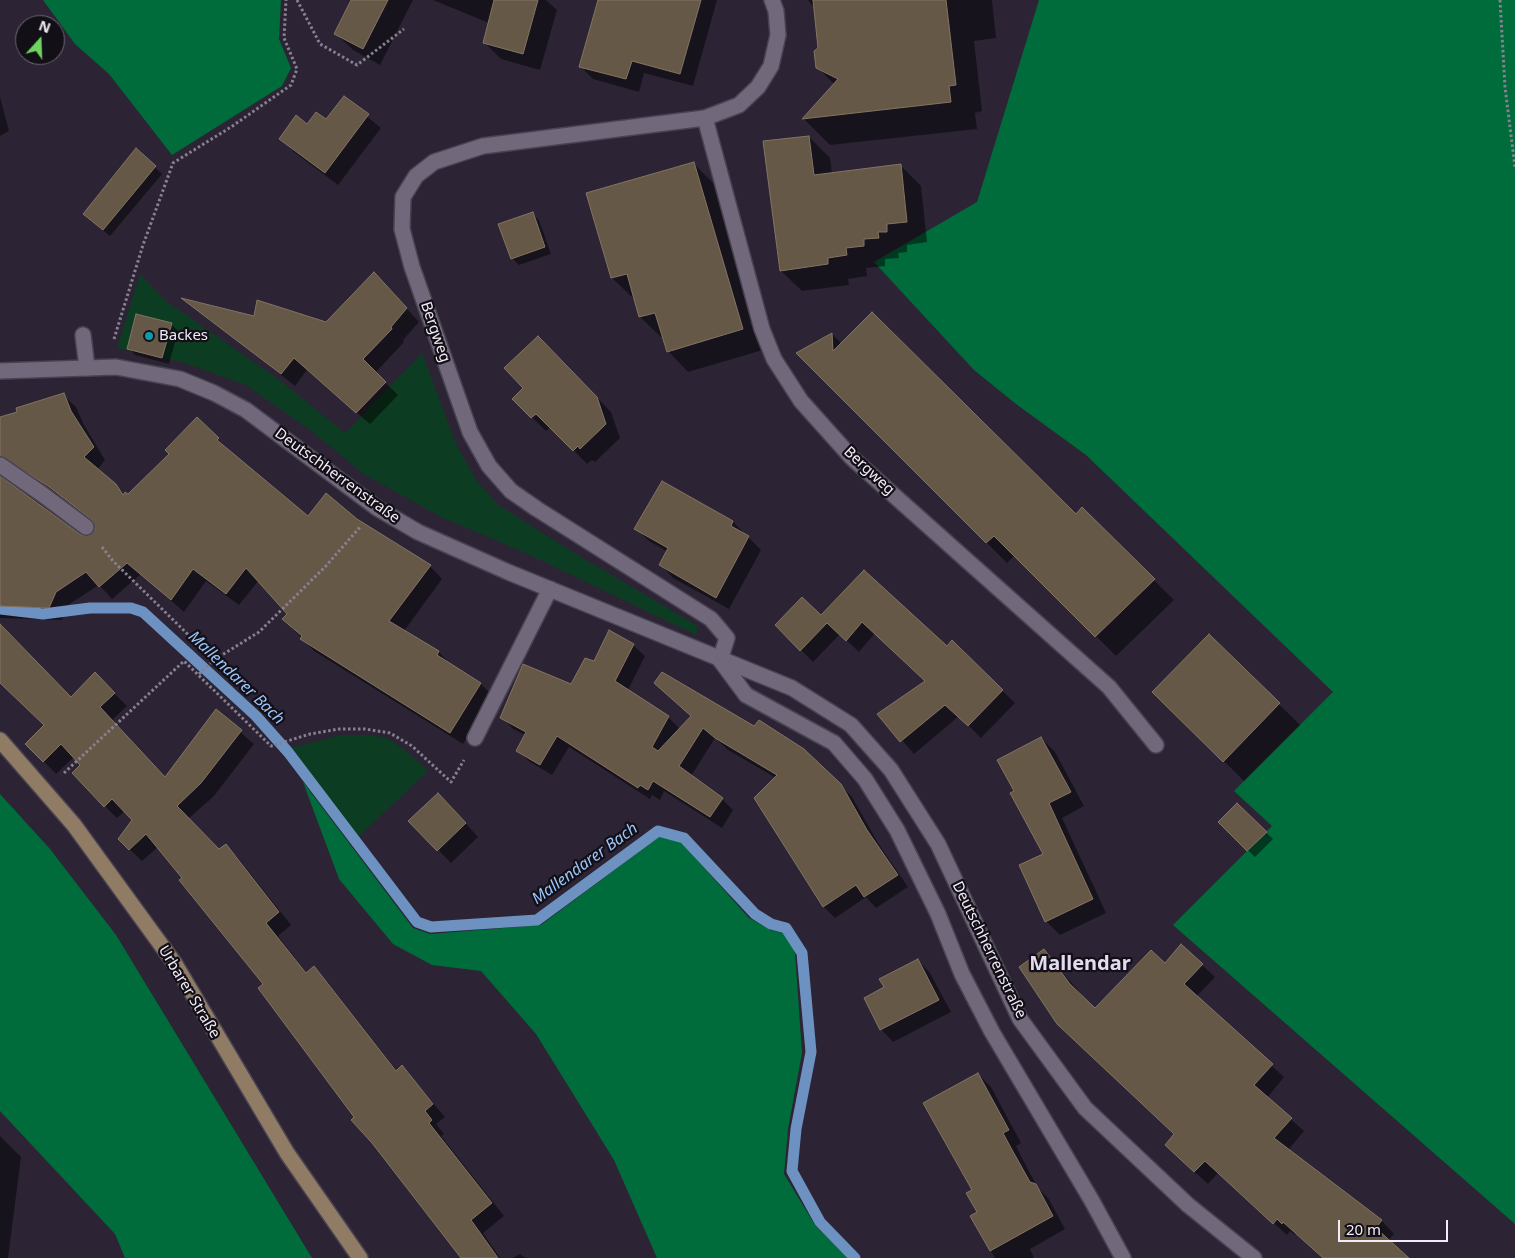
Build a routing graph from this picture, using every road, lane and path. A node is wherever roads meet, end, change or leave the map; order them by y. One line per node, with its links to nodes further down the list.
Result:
1 (286, 0): 10 (path)
2 (297, 0): 5 (path)
3 (772, 0): 6 (street, Bergweg)
4 (1500, 0): 7 (path)
5 (404, 29)
6 (705, 118): 17 (street, Bergweg); 21 (street, Bergweg)
7 (1515, 167)
8 (83, 335): 9 (street)
9 (87, 368): 10 (street, Deutschherrenstraße); 11 (street, Deutschherrenstraße)
10 (106, 368): 13 (street, Deutschherrenstraße)
11 (0, 371)
12 (0, 466): 14 (street)
13 (377, 508): 15 (street, Deutschherrenstraße); 16 (path)
14 (86, 527): 16 (path)
15 (550, 589): 17 (street, Deutschherrenstraße); 19 (street)
16 (214, 660): 18 (path)
17 (720, 660): 25 (street, Deutschherrenstraße); 26 (street, Deutschherrenstraße)
18 (199, 674): 22 (path); 23 (path)
19 (475, 738)
20 (0, 740): 23 (street, Urbarer Straße)
21 (1156, 745)
22 (459, 770)
23 (45, 790): 24 (street, Urbarer Straße)
24 (360, 1258)
25 (1123, 1258)
26 (1254, 1258)

